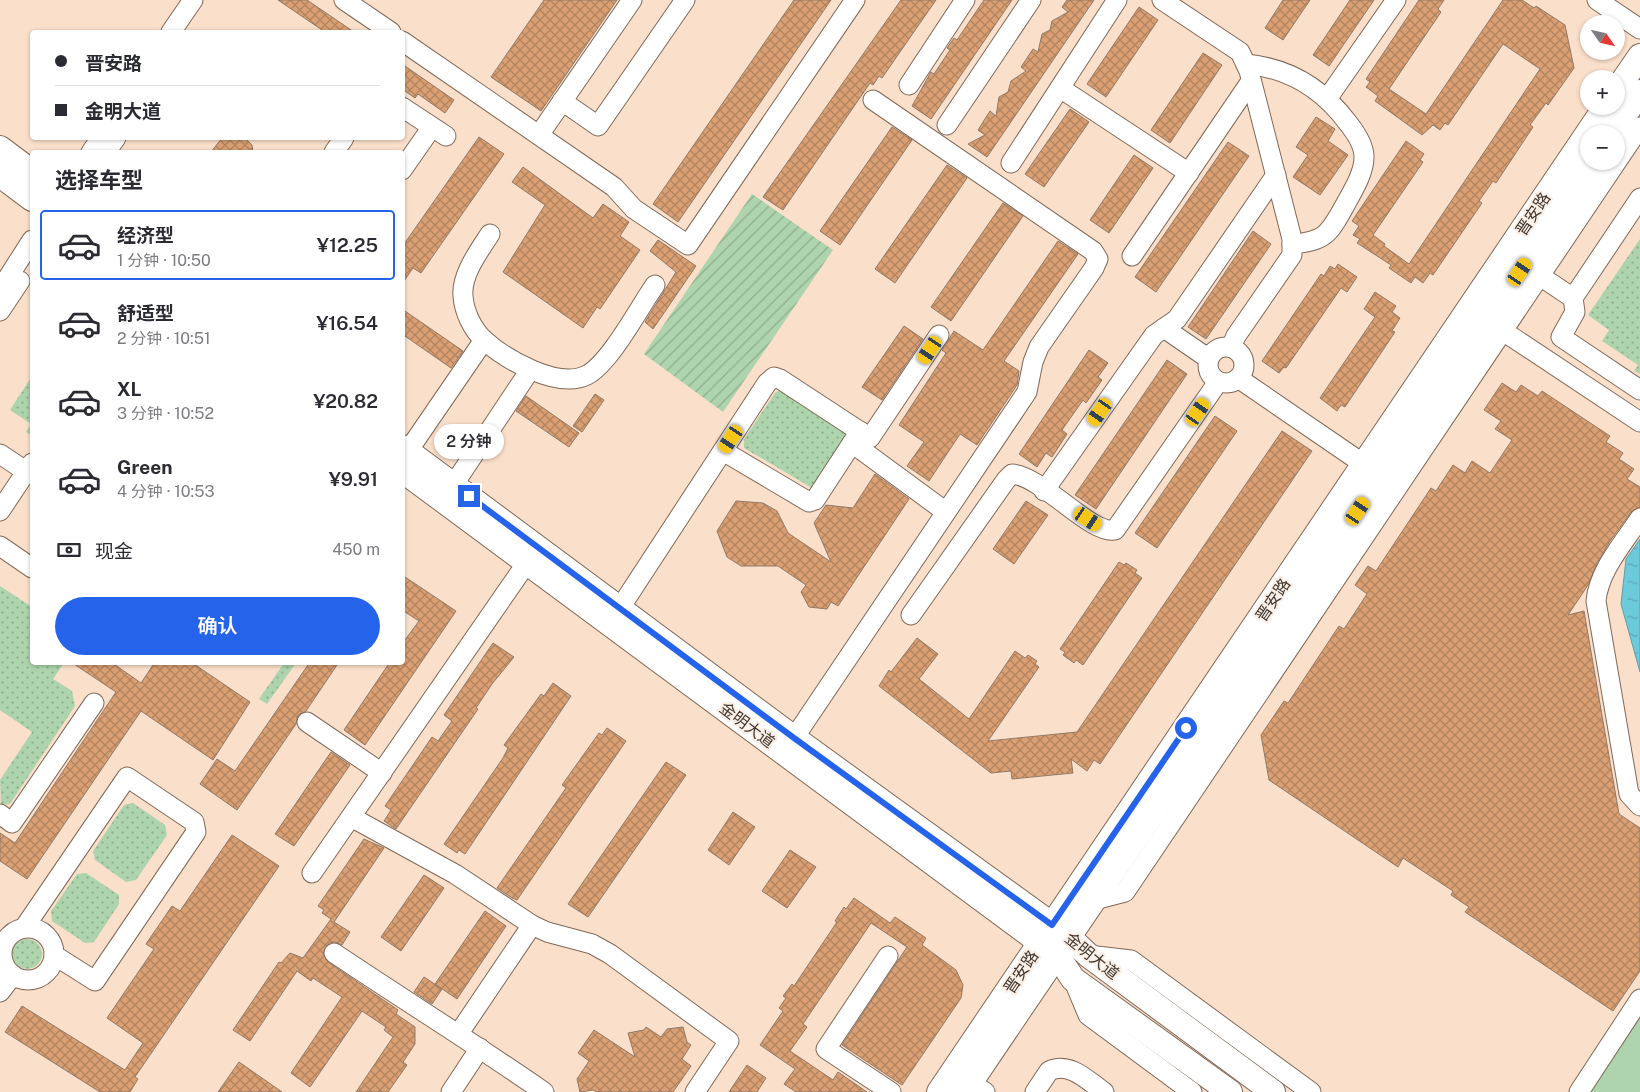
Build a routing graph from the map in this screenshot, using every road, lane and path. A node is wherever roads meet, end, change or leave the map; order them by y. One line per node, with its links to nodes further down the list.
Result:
1 (193, 0): 14 (street)
2 (207, 0): 15 (street)
3 (344, 0): 16 (street)
4 (632, 0): 26 (street)
5 (685, 0): 26 (street)
6 (855, 0): 31 (street)
7 (965, 0): 21 (street)
8 (1031, 0): 29 (street)
9 (1117, 0): 22 (street)
10 (1162, 0): 19 (street)
11 (1396, 0): 24 (street)
12 (1597, 0): 13 (street)
13 (1640, 29)
14 (172, 30)
15 (187, 30)
16 (388, 30)
17 (405, 43): 31 (street)
18 (1640, 56): 20 (main road)
19 (1248, 73): 24 (street); 38 (street); 40 (street)
20 (1625, 78)
21 (909, 86)
22 (1060, 88): 34 (street); 38 (street)
23 (1640, 92): 32 (main road)
24 (1327, 99): 45 (street)
25 (873, 100): 75 (street)
26 (562, 101): 31 (street)
27 (405, 109): 35 (street)
28 (1600, 115): 70 (main road, 晋安路)
29 (947, 125)
30 (1640, 127): 32 (street)
31 (539, 134)
32 (1626, 145): 48 (street)
33 (0, 148): 36 (main road)
34 (1011, 163)
35 (405, 167)
36 (30, 170)
37 (1588, 170): 90 (main road, 晋安路)
38 (1189, 173): 46 (street)
39 (0, 175): 41 (main road)
40 (1276, 175): 45 (street); 53 (street)
41 (30, 198)
42 (1640, 198): 51 (street)
43 (490, 234): 56 (street)
44 (30, 243): 50 (street)
45 (1292, 244): 57 (street)
46 (1132, 256)
47 (30, 265): 52 (street)
48 (1540, 276): 51 (street); 54 (street)
49 (654, 285): 59 (street)
50 (0, 290)
51 (1573, 298): 62 (street)
52 (0, 311)
53 (1164, 328): 58 (street); 73 (street)
54 (1503, 331): 63 (street); 90 (street)
55 (940, 335): 64 (street)
56 (484, 340): 59 (street); 67 (street)
57 (1232, 347): 58 (street); 60 (street)
58 (1209, 359): 61 (street)
59 (530, 370): 72 (street)
60 (1238, 378): 61 (street); 70 (street)
61 (1218, 382): 73 (street)
62 (1640, 390)
63 (1640, 422)
64 (856, 437): 65 (street); 65 (street); 75 (street)
65 (723, 451): 80 (street)
66 (0, 454): 71 (street)
67 (405, 455)
68 (405, 457): 72 (main road, 金明大道)
69 (405, 457): 78 (main road, 金明大道)
70 (1364, 465): 93 (main road, 晋安路)
71 (30, 468): 74 (street)
72 (454, 484): 80 (main road, 金明大道)
73 (1045, 490): 81 (street)
74 (0, 511)
75 (946, 512): 84 (street)
76 (1640, 518): 86 (street)
77 (0, 546): 79 (street)
78 (528, 561): 85 (street); 93 (main road, 金明大道)
79 (30, 567)
80 (620, 608): 84 (main road, 金明大道)
81 (911, 615)
82 (94, 703): 87 (street)
83 (307, 722): 85 (street)
84 (794, 738): 93 (main road, 金明大道)
85 (382, 773): 88 (street)
86 (1640, 806)
87 (0, 814)
88 (351, 818): 89 (street); 91 (street)
89 (312, 873)
90 (1094, 900): 93 (main road, 晋安路)
91 (532, 925): 102 (street); 107 (street)
92 (24, 928): 95 (street); 95 (street); 98 (street)
93 (1055, 940): 96 (main road, 金明大道); 99 (main road, 金明大道); 104 (main road, 晋安路); 109 (main road, 晋安路)
94 (334, 953): 102 (street)
95 (54, 955): 98 (street)
96 (1088, 955): 114 (main road, 金明大道); 115 (street)
97 (888, 956): 108 (street)
98 (13, 975): 100 (street)
99 (1072, 979): 112 (street); 113 (main road, 金明大道)
100 (0, 992)
101 (1640, 999): 116 (street)
102 (459, 1033): 103 (street)
103 (480, 1048): 105 (street); 106 (street)
104 (973, 1089)
105 (451, 1092)
106 (544, 1092)
107 (695, 1092)
108 (891, 1092)
109 (939, 1092)
110 (1035, 1092): 111 (street)
111 (1104, 1092)
112 (1192, 1092)
113 (1230, 1092)
114 (1273, 1092)
115 (1311, 1092)
116 (1579, 1092)

